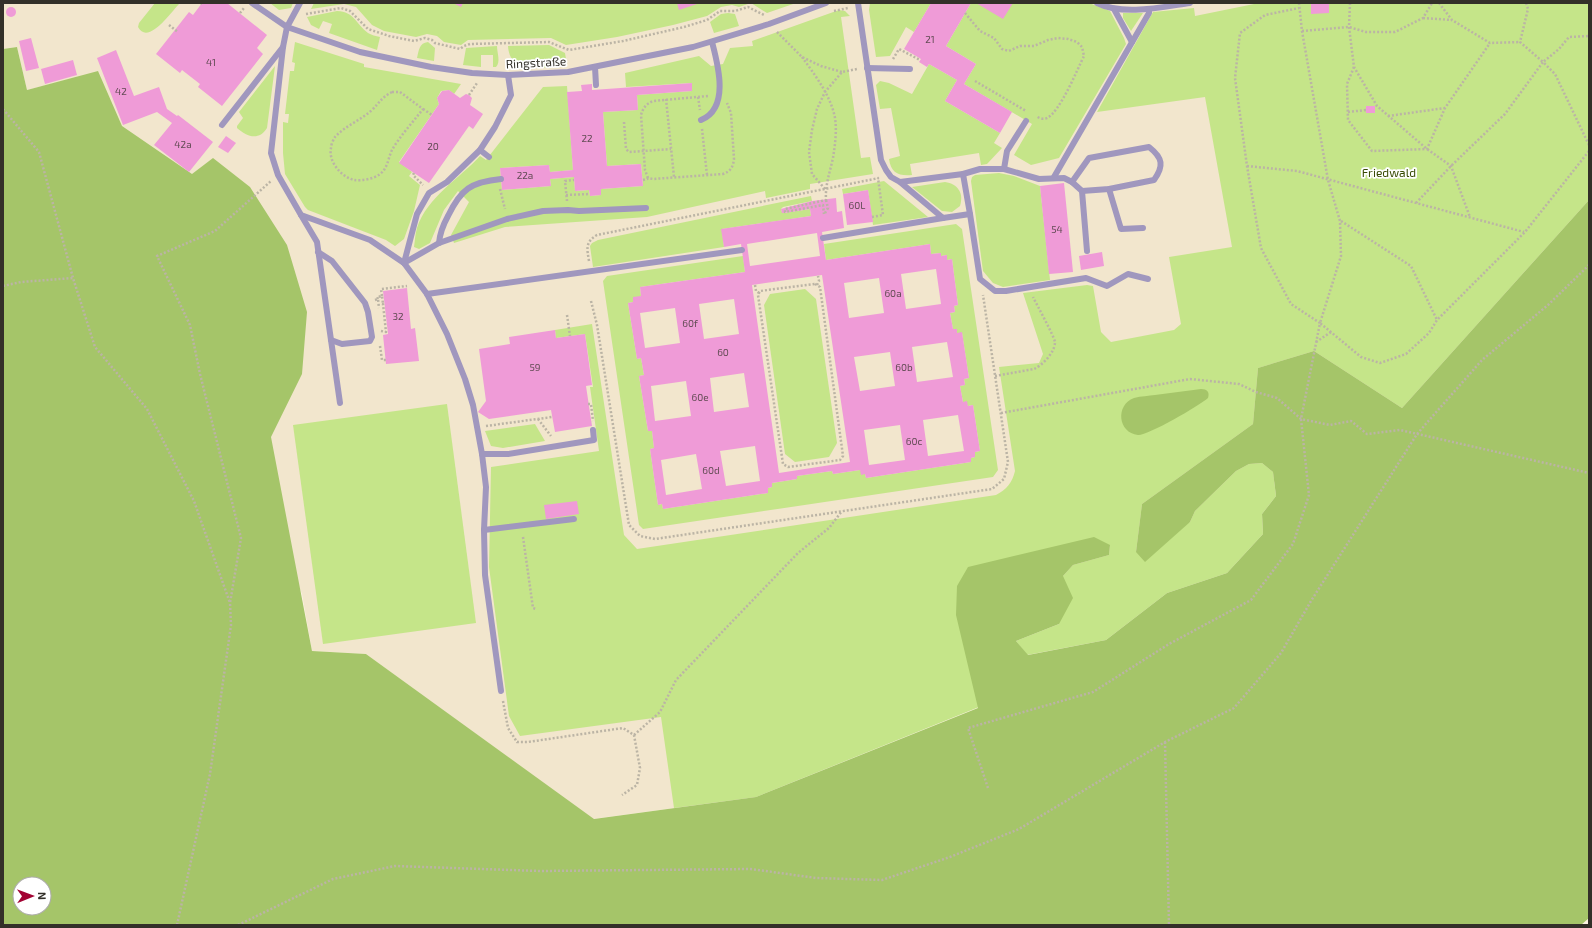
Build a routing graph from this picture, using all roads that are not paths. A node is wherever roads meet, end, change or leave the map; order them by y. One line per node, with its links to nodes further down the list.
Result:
1 (252, 3): 9 (lane, Ringstraße)
2 (300, 3): 9 (lane)
3 (826, 3): 10 (lane, Ringstraße)
4 (858, 3): 14 (lane)
5 (1097, 3): 7 (lane)
6 (1190, 3): 8 (lane)
7 (1114, 9): 8 (lane); 11 (lane)
8 (1149, 9): 11 (lane)
9 (287, 27): 12 (lane); 16 (lane, Ringstraße)
10 (712, 42): 13 (lane, Ringstraße); 18 (lane)
11 (1132, 42): 25 (lane)
12 (283, 47): 20 (lane); 33 (lane)
13 (595, 67): 16 (lane, Ringstraße); 17 (lane)
14 (867, 68): 15 (lane); 27 (lane)
15 (910, 69)
16 (508, 75): 21 (lane)
17 (596, 85)
18 (701, 120)
19 (1026, 121): 23 (lane)
20 (222, 125)
21 (480, 150): 22 (lane); 41 (lane)
22 (489, 156)
23 (1004, 169): 24 (lane); 25 (lane)
24 (963, 174): 27 (lane); 32 (lane)
25 (1054, 177): 28 (lane)
26 (501, 179): 37 (lane)
27 (900, 182): 34 (lane)
28 (1072, 182): 29 (lane); 30 (lane)
29 (1109, 189): 30 (lane); 35 (lane)
30 (1082, 191): 39 (lane)
31 (646, 208): 37 (lane)
32 (970, 214): 34 (lane); 42 (lane)
33 (301, 215): 40 (lane); 41 (lane)
34 (943, 218): 36 (lane)
35 (1143, 228)
36 (823, 238)
37 (439, 242): 41 (lane)
38 (742, 250): 43 (lane)
39 (1087, 251)
40 (318, 252): 44 (lane); 44 (lane)
41 (404, 263): 43 (lane)
42 (1148, 279)
43 (427, 294): 47 (lane)
44 (331, 340): 45 (lane)
45 (340, 403)
46 (593, 430): 47 (lane)
47 (482, 454): 49 (lane)
48 (574, 519): 49 (lane)
49 (484, 530): 50 (lane)
50 (501, 691)

